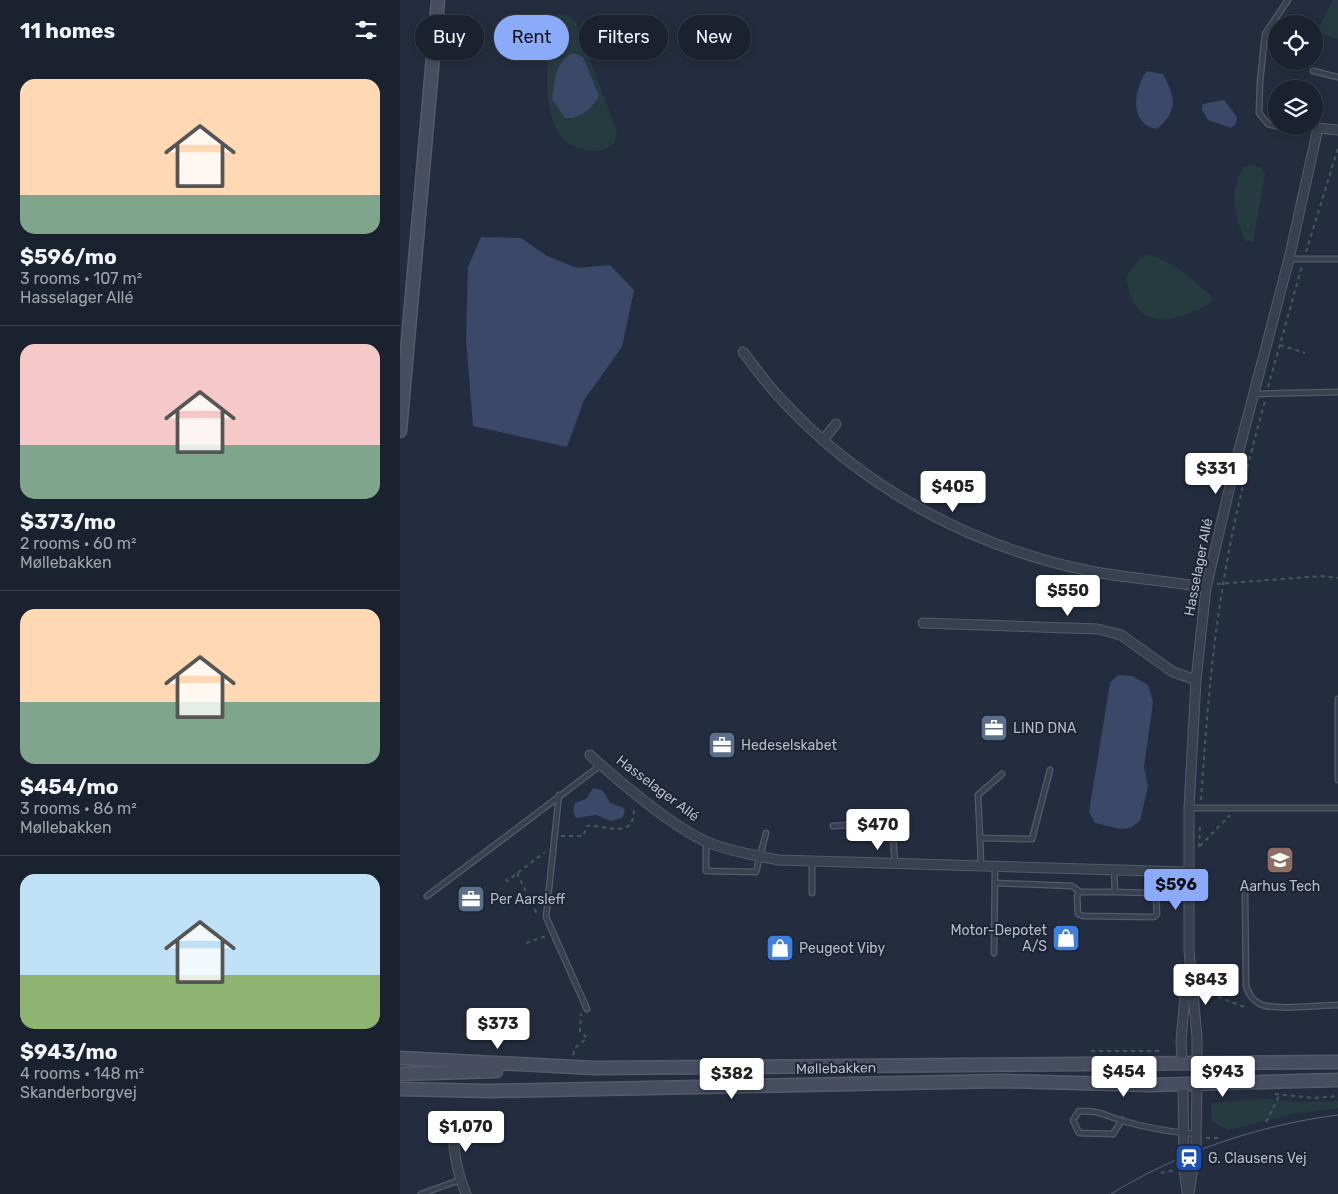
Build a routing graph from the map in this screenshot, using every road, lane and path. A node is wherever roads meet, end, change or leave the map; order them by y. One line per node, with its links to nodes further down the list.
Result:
1 (438, 0): 20 (main road)
2 (1288, 0): 5 (lane)
3 (1312, 71): 4 (lane)
4 (1338, 77)
5 (1268, 124)
6 (1323, 128): 7 (street)
7 (1338, 130)
8 (1316, 135): 10 (street, Hasselager Allé)
9 (1338, 148): 11 (path)
10 (1289, 259): 11 (lane); 17 (street, Hasselager Allé)
11 (1304, 259): 12 (lane); 13 (path)
12 (1338, 259)
13 (1280, 345): 15 (path); 18 (path)
14 (743, 352): 21 (street)
15 (1306, 353)
16 (1338, 392): 18 (lane)
17 (1253, 394): 18 (lane); 23 (street, Hasselager Allé)
18 (1266, 394): 24 (path)
19 (836, 424): 21 (street)
20 (400, 431)
21 (823, 440): 23 (street)
22 (1338, 578): 24 (path)
23 (1207, 585): 24 (path); 26 (street, Hasselager Allé)
24 (1222, 585): 36 (path)
25 (923, 623): 26 (street)
26 (1196, 680): 35 (street, Hasselager Allé)
27 (1338, 699): 32 (lane)
28 (590, 755): 29 (street, Hasselager Allé)
29 (601, 764): 33 (lane); 34 (street, Hasselager Allé)
30 (1050, 770): 43 (lane)
31 (1002, 774): 43 (lane)
32 (1338, 780)
33 (559, 795): 42 (lane); 62 (lane)
34 (639, 796): 42 (path); 44 (street, Hasselager Allé)
35 (1189, 808): 36 (lane); 54 (street, Hasselager Allé)
36 (1200, 808): 37 (lane)
37 (1237, 808): 38 (lane); 45 (path)
38 (1338, 808)
39 (833, 826): 50 (lane)
40 (1200, 827): 45 (path)
41 (766, 833): 48 (lane)
42 (553, 836): 64 (lane)
43 (980, 838): 51 (lane)
44 (706, 842): 48 (street, Hasselager Allé); 48 (lane)
45 (1200, 846): 47 (path)
46 (547, 851): 55 (path)
47 (1196, 855)
48 (759, 856): 49 (street, Hasselager Allé)
49 (812, 862): 50 (street, Hasselager Allé); 61 (lane)
50 (895, 864): 51 (street, Hasselager Allé)
51 (981, 866): 52 (street, Hasselager Allé)
52 (995, 866): 53 (street, Hasselager Allé); 57 (lane)
53 (1114, 870): 54 (street, Hasselager Allé); 60 (lane)
54 (1187, 872): 66 (street, Hasselager Allé)
55 (517, 873): 56 (path); 63 (path)
56 (506, 879)
57 (995, 883): 59 (lane); 67 (lane)
58 (1245, 889): 69 (lane)
59 (1080, 892): 60 (lane); 60 (lane)
60 (1115, 892)
61 (812, 893)
62 (427, 896)
63 (538, 918)
64 (553, 933): 65 (path); 72 (lane)
65 (526, 943)
66 (1189, 950): 68 (street, Hasselager Allé); 75 (street, Hasselager Allé)
67 (994, 953)
68 (1193, 992): 70 (path); 76 (street, Hasselager Allé)
69 (1338, 1005)
70 (1247, 1008)
71 (581, 1009): 77 (path)
72 (588, 1009)
73 (400, 1058): 77 (main road, Møllebakken)
74 (1338, 1062): 76 (main road, Møllebakken)
75 (1182, 1063): 76 (main road, Møllebakken); 77 (main road, Møllebakken); 81 (main road, Hasselager Allé)
76 (1197, 1063): 80 (main road, Hasselager Allé)
77 (571, 1067): 78 (main road)
78 (400, 1074)
79 (1338, 1080): 80 (main road, Møllebakken)
80 (1197, 1084): 81 (main road, Møllebakken); 88 (street)
81 (1183, 1085): 82 (main road, Møllebakken); 87 (street)
82 (400, 1089)
83 (1280, 1096): 86 (path)
84 (453, 1116): 92 (street)
85 (1122, 1120): 85 (lane); 87 (lane)
86 (1266, 1122)
87 (1184, 1133): 88 (lane); 90 (street)
88 (1196, 1136): 89 (path); 95 (street)
89 (1220, 1138)
90 (1184, 1170): 91 (path); 95 (street)
91 (1161, 1173)
92 (460, 1180): 93 (lane); 94 (street)
93 (421, 1194)
94 (466, 1194)
95 (1188, 1194)

